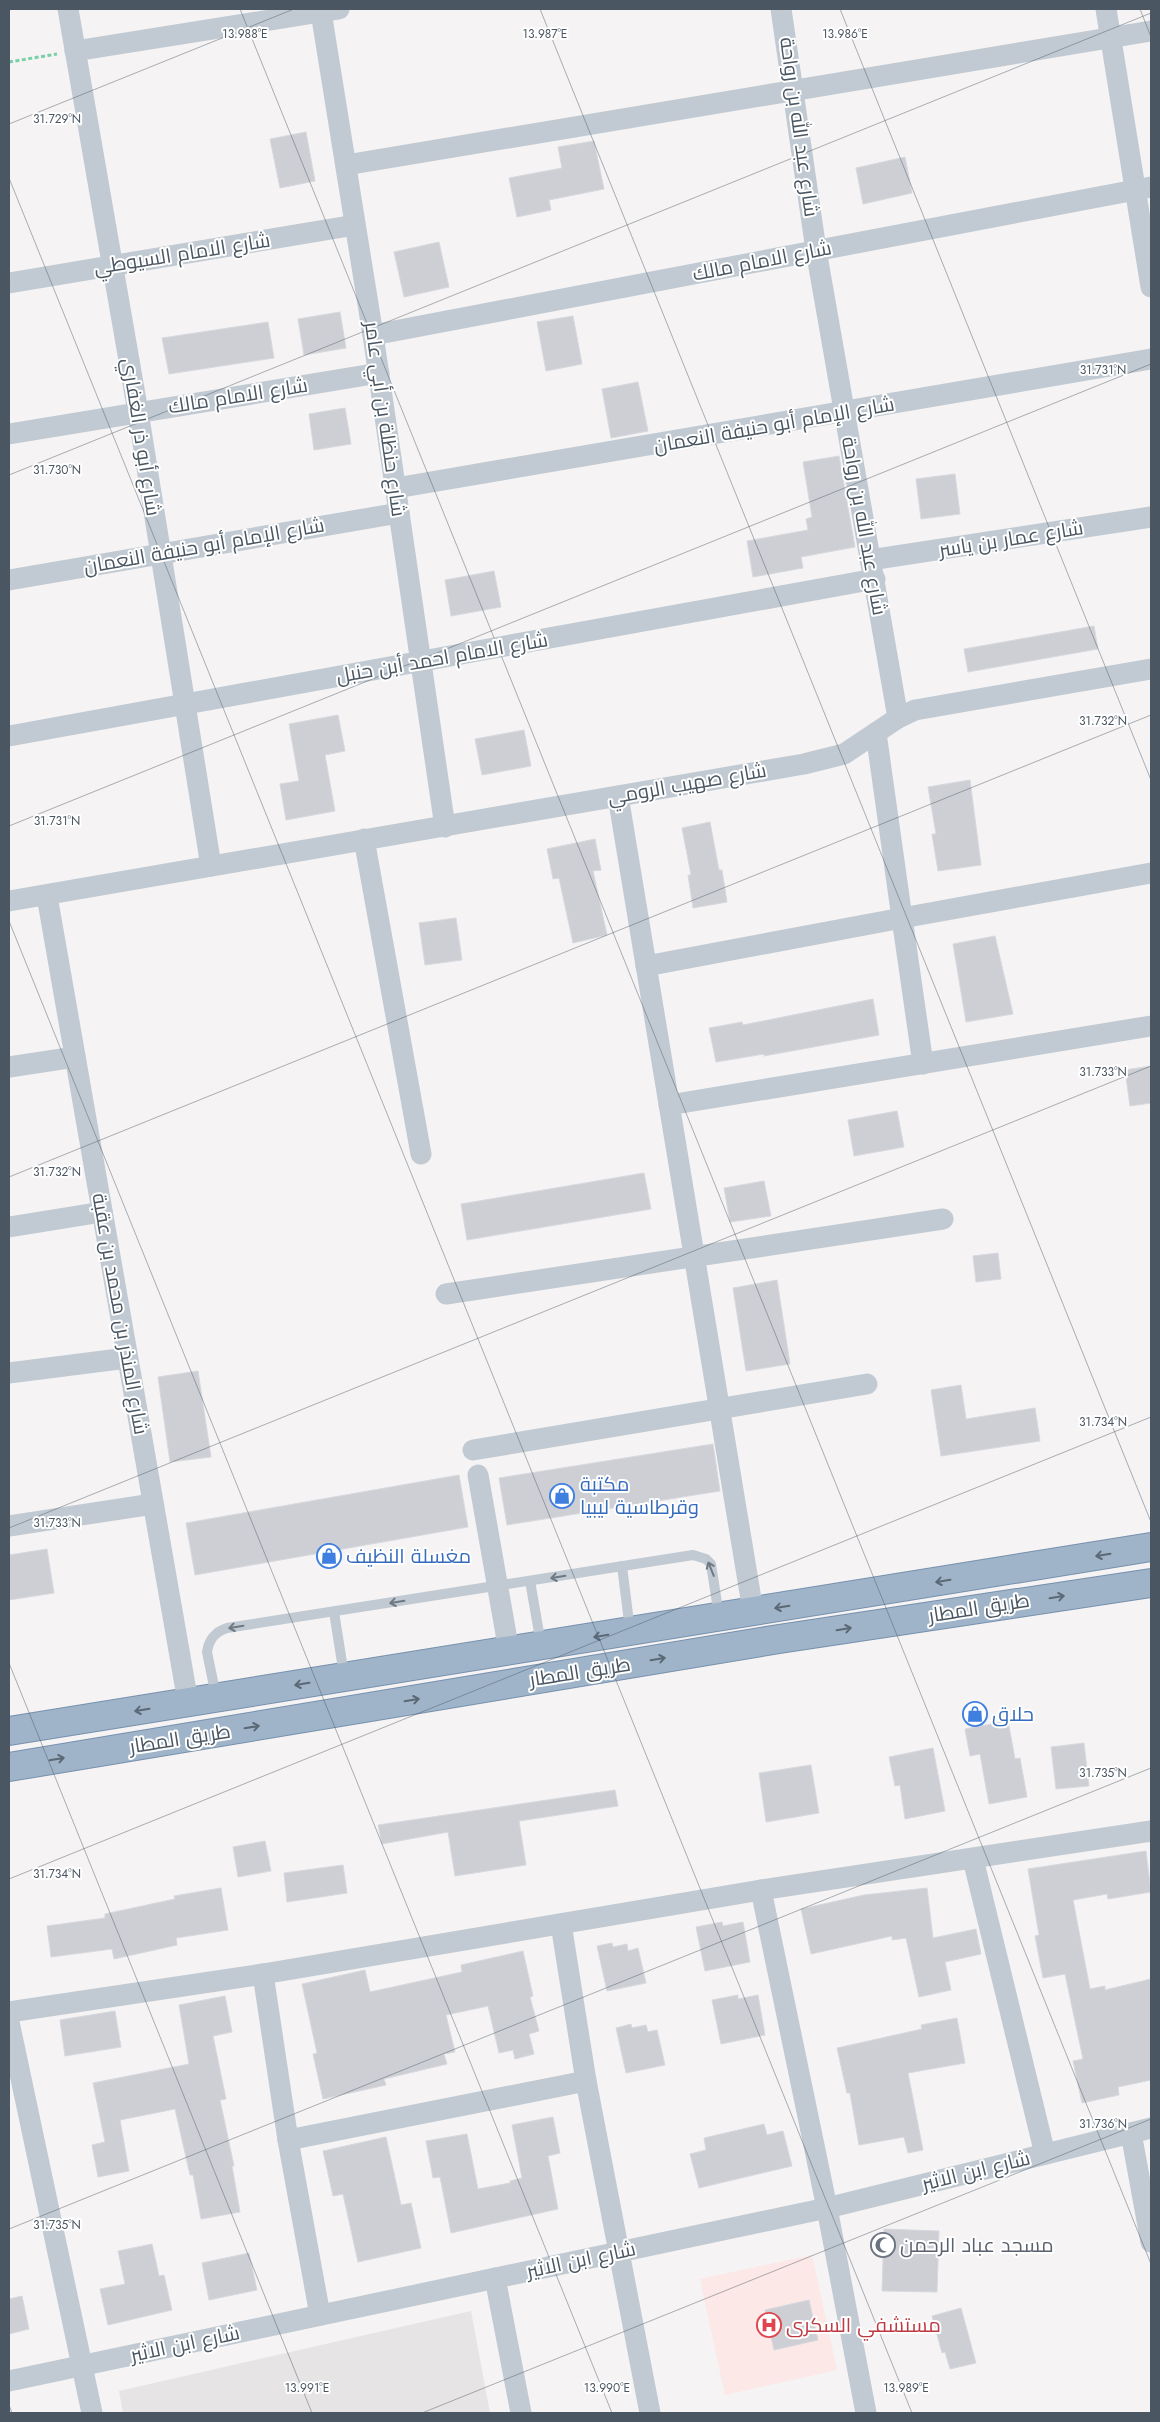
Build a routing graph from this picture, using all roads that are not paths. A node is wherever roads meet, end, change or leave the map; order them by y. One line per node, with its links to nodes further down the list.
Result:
1 (68, 9): 7 (street, شارع أبو ذر الغفاري)
2 (781, 9): 8 (street, شارع عبد الله بن رواحة)
3 (1106, 9): 6 (street)
4 (330, 10): 7 (street); 9 (street, شارع حنظلة بن أبي عامر)
5 (1151, 31): 6 (street)
6 (1111, 37): 8 (street); 10 (street)
7 (75, 51): 13 (street, شارع أبو ذر الغفاري)
8 (794, 90): 9 (street); 12 (street, شارع عبد الله بن رواحة)
9 (346, 164): 11 (street, شارع حنظلة بن أبي عامر)
10 (1143, 189): 12 (street, شارع الامام مالك); 15 (street)
11 (356, 226): 13 (street, شارع الامام السيوطي); 16 (street, شارع حنظلة بن أبي عامر)
12 (816, 250): 16 (street, شارع الامام مالك); 20 (street, شارع عبد الله بن رواحة)
13 (113, 266): 14 (street, شارع الامام السيوطي); 19 (street, شارع أبو ذر الغفاري)
14 (9, 283)
15 (1151, 287)
16 (373, 335): 18 (street, شارع حنظلة بن أبي عامر)
17 (1151, 359): 20 (street, شارع الإمام أبو حنيفة النعمان)
18 (379, 373): 19 (street, شارع الامام مالك); 22 (street, شارع حنظلة بن أبي عامر)
19 (138, 412): 21 (street, شارع الامام مالك); 25 (street, شارع أبو ذر الغفاري)
20 (844, 413): 22 (street, شارع الإمام أبو حنيفة النعمان); 26 (street, شارع عبد الله بن رواحة)
21 (9, 434)
22 (396, 488): 23 (street, شارع حنظلة بن أبي عامر)
23 (399, 513): 25 (street, شارع الإمام أبو حنيفة النعمان); 28 (street, شارع حنظلة بن أبي عامر)
24 (1151, 517): 26 (street, شارع عمار بن ياسر)
25 (160, 554): 27 (street, شارع الإمام أبو حنيفة النعمان); 30 (street, شارع أبو ذر الغفاري)
26 (872, 569): 28 (street, شارع الامام احمد أبن حنبل); 31 (street, شارع عبد الله بن رواحة)
27 (9, 580)
28 (422, 663): 30 (street, شارع الامام احمد أبن حنبل); 35 (street, شارع حنظلة بن أبي عامر)
29 (1151, 669): 31 (street, شارع صهيب الرومي)
30 (184, 704): 33 (street, شارع الامام احمد أبن حنبل); 37 (street, شارع أبو ذر الغفاري)
31 (898, 718): 32 (street, شارع صهيب الرومي)
32 (876, 732): 34 (street, شارع صهيب الرومي); 41 (street)
33 (9, 736)
34 (618, 796): 35 (street, شارع صهيب الرومي); 42 (street)
35 (446, 827): 36 (street, شارع صهيب الرومي)
36 (364, 839): 37 (street, شارع صهيب الرومي); 48 (street)
37 (211, 866): 39 (street, شارع صهيب الرومي)
38 (1151, 873): 41 (street)
39 (47, 896): 40 (street); 44 (street, شارع المنذر بن محمد بن عقبة)
40 (9, 902)
41 (902, 918): 42 (street); 45 (street)
42 (646, 966): 47 (street)
43 (1151, 1026): 45 (street)
44 (75, 1058): 46 (street); 49 (street, شارع المنذر بن محمد بن عقبة)
45 (923, 1064): 47 (street)
46 (9, 1068)
47 (669, 1105): 52 (street)
48 (421, 1154)
49 (102, 1212): 51 (street); 54 (street, شارع المنذر بن محمد بن عقبة)
50 (943, 1219): 52 (street)
51 (9, 1227)
52 (694, 1256): 53 (street); 57 (street)
53 (446, 1294)
54 (127, 1358): 55 (street); 60 (street, شارع المنذر بن محمد بن عقبة)
55 (9, 1373)
56 (866, 1384): 57 (street)
57 (719, 1409): 58 (street); 67 (street)
58 (474, 1450)
59 (478, 1475): 66 (street)
60 (153, 1504): 61 (street); 75 (street, شارع المنذر بن محمد بن عقبة)
61 (9, 1526)
62 (1151, 1547): 67 (highway, طريق المطار, one-way to 67)
63 (622, 1566): 64 (lane, one-way to 64); 69 (lane, one-way to 63); 70 (lane)
64 (530, 1581): 66 (lane); 71 (lane)
65 (1151, 1583): 77 (highway, طريق المطار, one-way to 65)
66 (498, 1586): 68 (lane, one-way to 68); 72 (street)
67 (753, 1611): 69 (highway, طريق المطار)
68 (334, 1612): 73 (lane); 74 (lane, one-way to 74)
69 (719, 1617): 70 (highway, طريق المطار)
70 (630, 1631): 71 (highway, طريق المطار, one-way to 71)
71 (541, 1646): 72 (highway, طريق المطار)
72 (509, 1651): 73 (highway, طريق المطار)
73 (344, 1677): 74 (highway, طريق المطار, one-way to 74)
74 (216, 1698): 75 (highway, طريق المطار)
75 (188, 1702): 76 (highway, طريق المطار, one-way to 76)
76 (9, 1731)
77 (9, 1767)
78 (1151, 1831): 79 (street)
79 (973, 1859): 80 (street); 88 (street)
80 (761, 1890): 81 (street); 89 (street)
81 (562, 1924): 82 (street); 85 (street)
82 (263, 1974): 83 (street); 87 (street)
83 (9, 2012)
84 (9, 2022): 94 (street)
85 (586, 2081): 87 (street); 91 (street)
86 (1141, 2131): 88 (street, شارع ابن الاثير); 90 (street)
87 (288, 2140): 93 (street)
88 (1045, 2154): 89 (street, شارع ابن الاثير)
89 (827, 2208): 91 (street, شارع ابن الاثير); 99 (street)
90 (1151, 2242)
91 (618, 2252): 92 (street, شارع ابن الاثير); 98 (street)
92 (495, 2278): 93 (street, شارع ابن الاثير); 97 (street)
93 (320, 2315): 94 (street, شارع ابن الاثير)
94 (82, 2365): 95 (street, شارع ابن الاثير); 96 (street)
95 (9, 2381)
96 (92, 2413)
97 (521, 2413)
98 (650, 2413)
99 (866, 2413)

